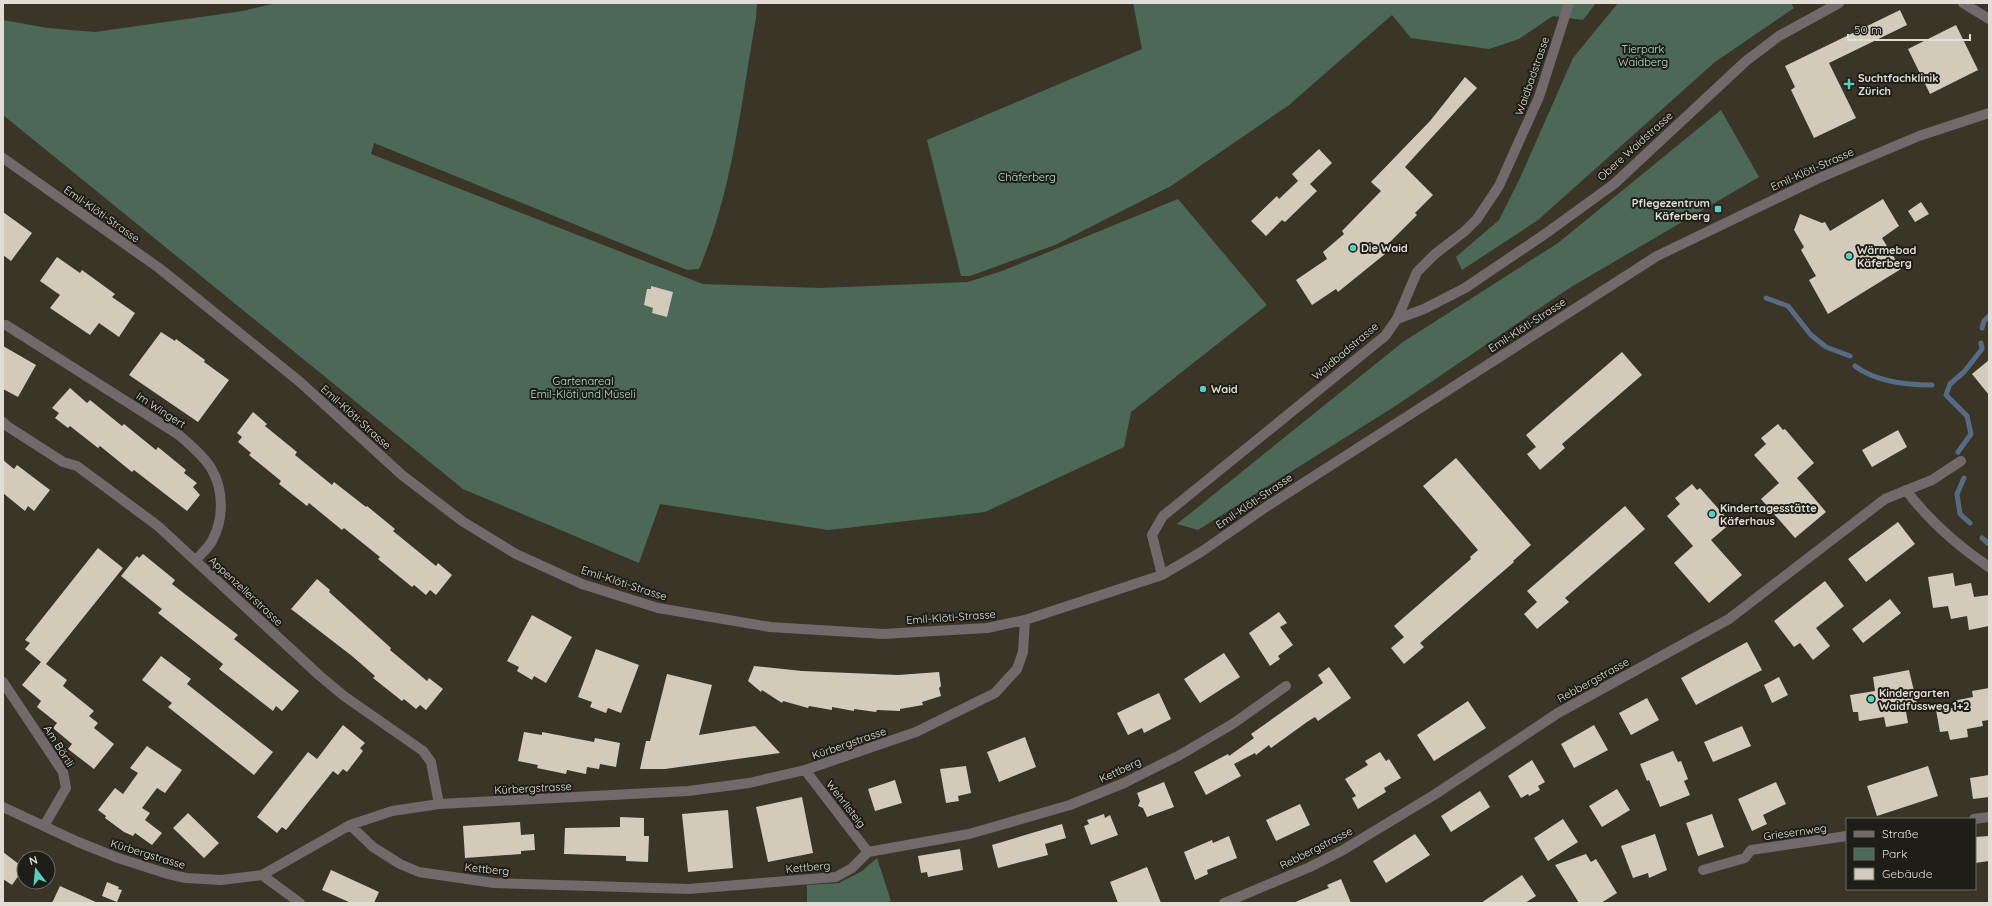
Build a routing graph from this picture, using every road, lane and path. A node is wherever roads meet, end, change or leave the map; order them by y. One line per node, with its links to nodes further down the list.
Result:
1 (1569, 3): 7 (street, Waidbadstrasse)
2 (1839, 3): 7 (street, Obere Waidstrasse)
3 (1963, 3): 4 (street)
4 (1989, 20)
5 (1989, 113): 14 (street, Emil-Klöti-Strasse)
6 (3, 158): 15 (street, Emil-Klöti-Strasse)
7 (1397, 320): 14 (street, Waidbadstrasse)
8 (6, 325): 12 (street, Im Wingert)
9 (3, 422): 12 (street, Appenzellerstrasse)
10 (1961, 460): 11 (street, Rebbergstrasse)
11 (1906, 490): 13 (street); 30 (street, Rebbergstrasse)
12 (196, 560): 19 (street, Appenzellerstrasse)
13 (1989, 567)
14 (1162, 575): 15 (street, Emil-Klöti-Strasse)
15 (1025, 620): 18 (street, Kürbergstrasse)
16 (3, 682): 24 (street, Am Börtli)
17 (1286, 686): 26 (street, Kettberg)
18 (805, 770): 19 (street, Kürbergstrasse); 26 (street, Wehrlisteig)
19 (439, 804): 23 (street, Kürbergstrasse)
20 (3, 807): 24 (street, Kürbergstrasse)
21 (1989, 817): 22 (street)
22 (1976, 819)
23 (350, 825): 26 (street, Kettberg); 28 (street, Kürbergstrasse)
24 (44, 826): 28 (street, Kürbergstrasse)
25 (1846, 836): 27 (street, Griesernweg)
26 (868, 852)
27 (1703, 870)
28 (262, 875): 29 (street)
29 (300, 903)
30 (1224, 903)

